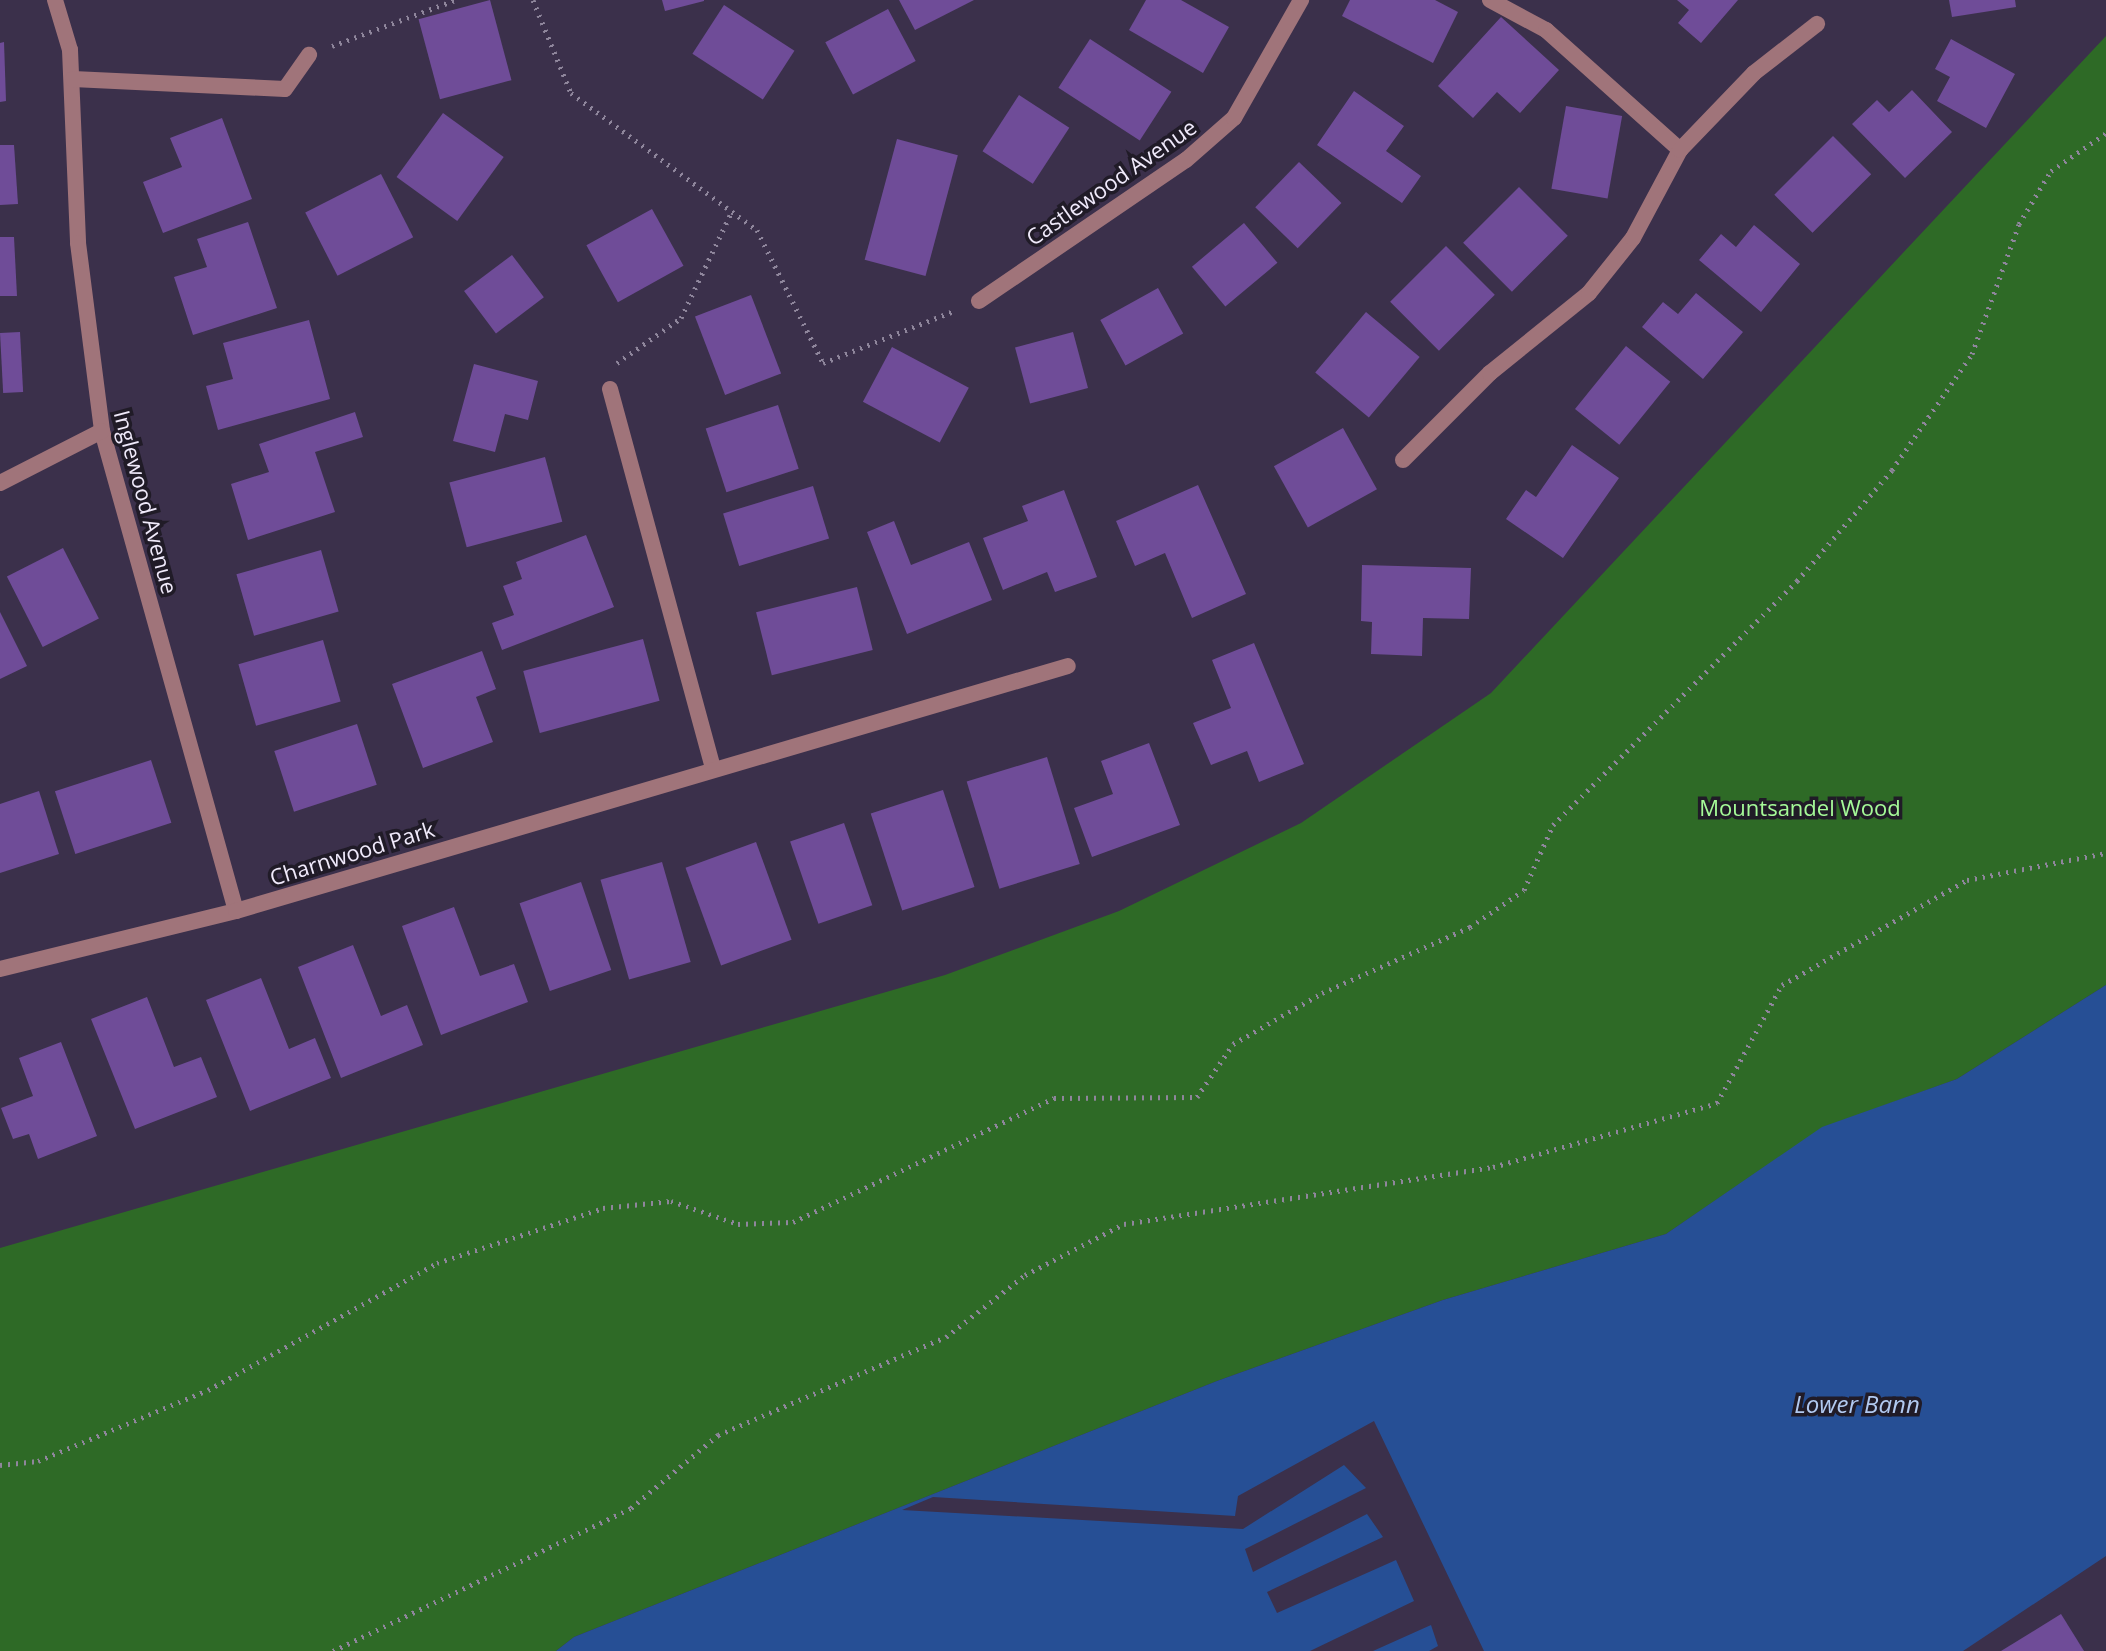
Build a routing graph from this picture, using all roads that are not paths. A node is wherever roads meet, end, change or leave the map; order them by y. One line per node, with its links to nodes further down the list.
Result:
1 (55, 0): 6 (street, Inglewood Avenue)
2 (1301, 0): 8 (street, Castlewood Avenue)
3 (1490, 0): 7 (street)
4 (1817, 24): 7 (street)
5 (309, 55): 6 (street)
6 (73, 79): 10 (street, Inglewood Avenue)
7 (1680, 150): 11 (street)
8 (979, 301)
9 (610, 389): 14 (street)
10 (102, 431): 12 (street); 15 (street, Inglewood Avenue)
11 (1403, 460)
12 (0, 483)
13 (1068, 666): 14 (street, Charnwood Park)
14 (713, 768): 15 (street, Charnwood Park)
15 (236, 911): 16 (street, Charnwood Park)
16 (0, 969)

